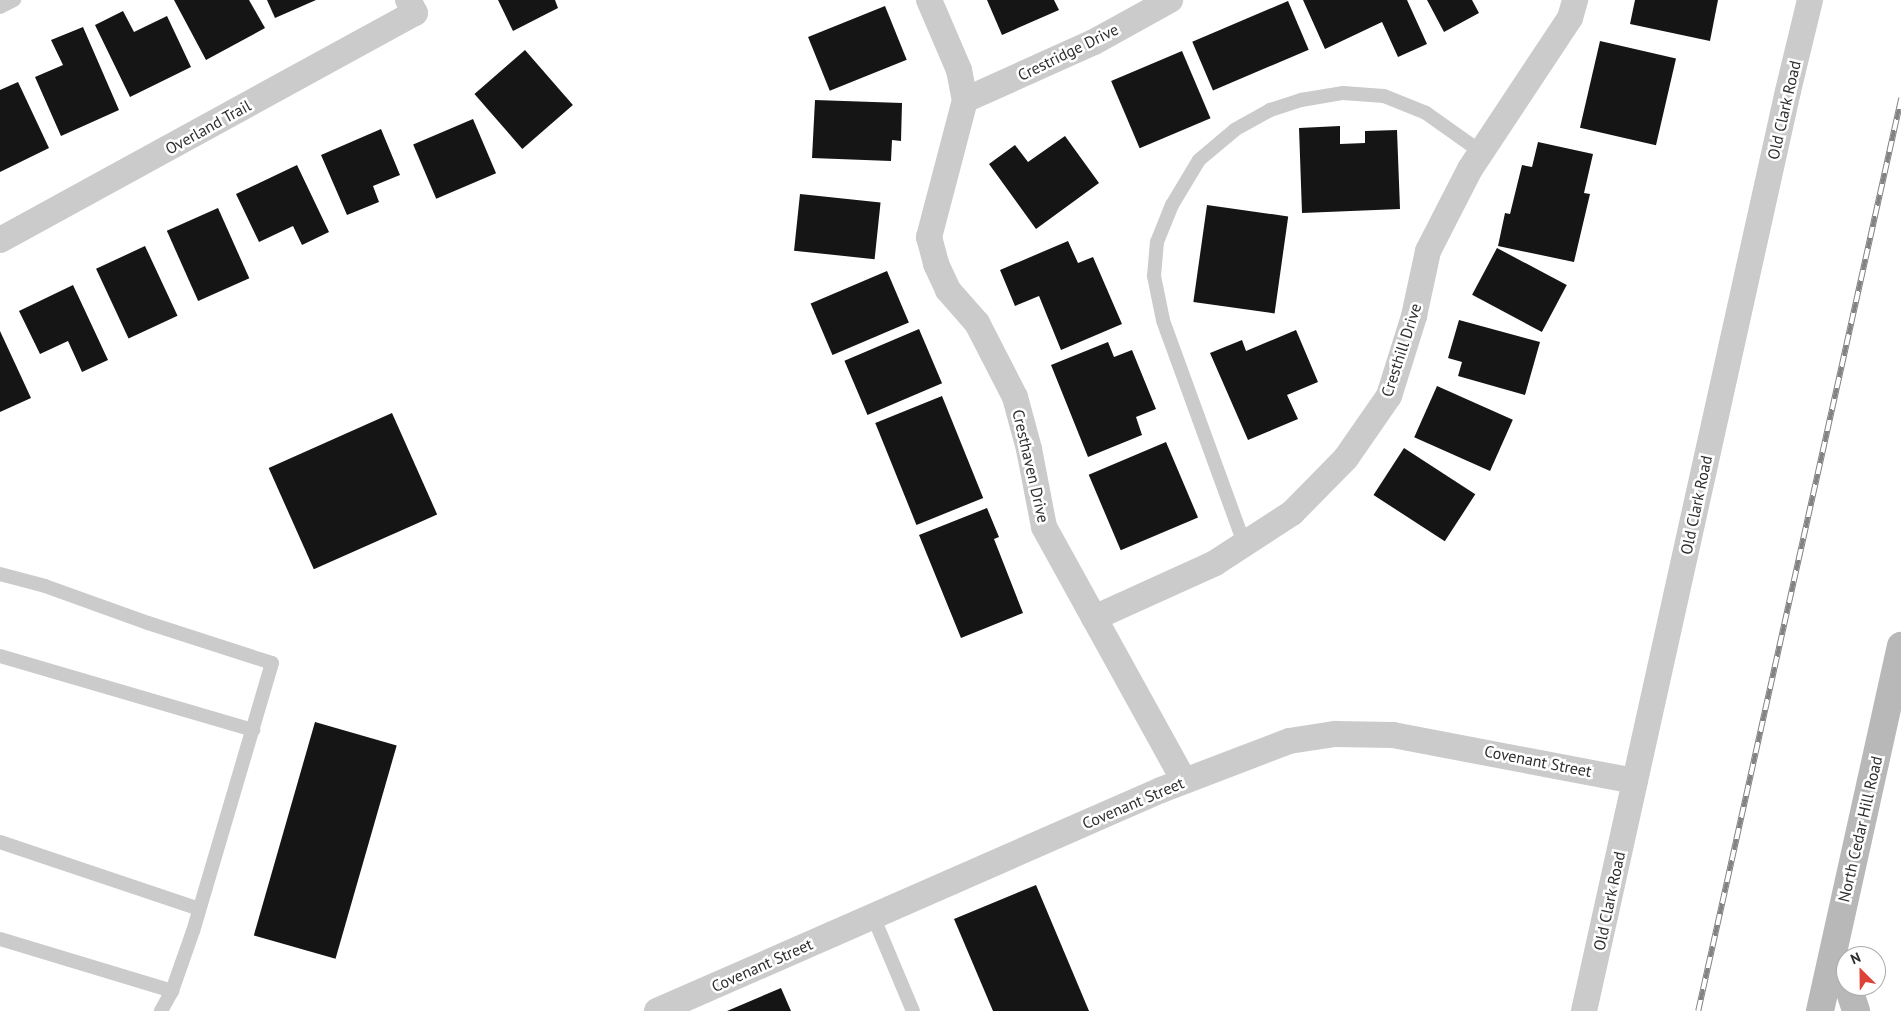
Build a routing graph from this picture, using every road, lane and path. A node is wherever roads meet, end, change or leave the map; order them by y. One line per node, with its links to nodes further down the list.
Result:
1 (14, 0): 7 (lane)
2 (929, 0): 8 (street, Cresthaven Drive)
3 (1170, 0): 8 (street, Crestridge Drive)
4 (1575, 0): 9 (street, Cresthill Drive)
5 (1810, 0): 18 (street, Old Clark Road)
6 (412, 7): 10 (street, Overland Trail)
7 (0, 8)
8 (965, 100): 13 (street, Cresthaven Drive)
9 (1481, 152): 11 (street, Cresthill Drive); 11 (lane)
10 (0, 240)
11 (1244, 543): 13 (street, Cresthill Drive)
12 (0, 574): 16 (lane)
13 (1094, 618): 17 (street, Cresthaven Drive)
14 (1901, 646): 23 (street, North Cedar Hill Road)
15 (0, 656): 16 (lane)
16 (254, 730): 20 (lane)
17 (1184, 781): 18 (street, Covenant Street); 21 (street, Covenant Street)
18 (1635, 781): 30 (street, Old Clark Road)
19 (0, 842): 20 (lane)
20 (199, 909): 25 (lane)
21 (873, 916): 28 (street, Covenant Street); 29 (lane)
22 (0, 938): 25 (lane)
23 (1835, 943): 24 (street); 31 (street, North Cedar Hill Road)
24 (1836, 946)
25 (172, 991): 27 (lane)
26 (1851, 996): 32 (street)
27 (161, 1011)
28 (657, 1011)
29 (914, 1011)
30 (1584, 1011)
31 (1820, 1011)
32 (1856, 1011)

